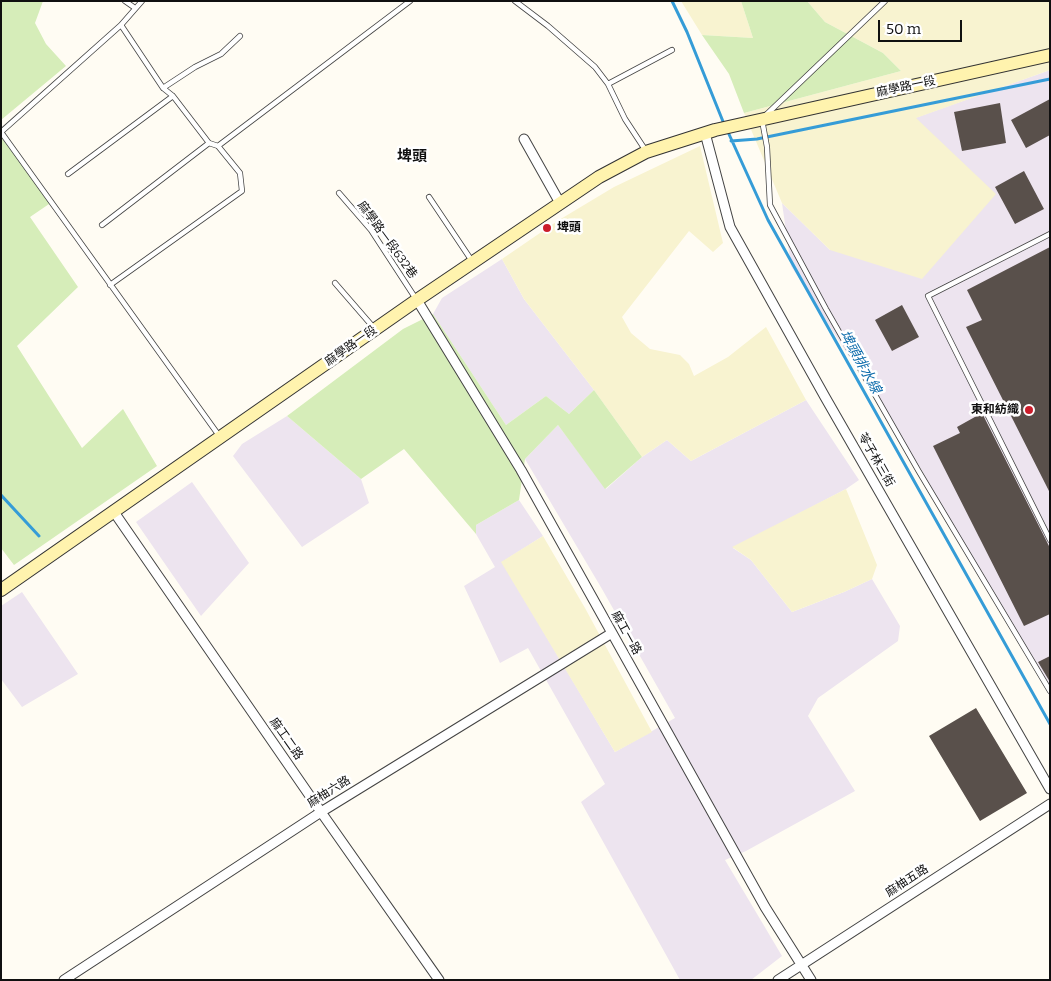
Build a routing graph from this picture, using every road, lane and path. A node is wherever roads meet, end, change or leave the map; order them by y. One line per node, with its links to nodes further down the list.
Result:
1 (125, 1): 6 (lane)
2 (142, 1): 6 (lane)
3 (410, 1): 19 (lane)
4 (515, 1): 11 (lane)
5 (885, 1): 14 (lane)
6 (135, 8): 7 (lane)
7 (121, 25): 12 (lane); 16 (lane)
8 (240, 36): 12 (lane)
9 (672, 50): 11 (lane)
10 (1050, 55): 14 (main road, 麻學路一段)
11 (608, 84): 20 (lane)
12 (163, 88): 13 (lane)
13 (173, 96): 18 (lane); 21 (lane)
14 (762, 119): 15 (main road, 麻學路一段); 37 (lane)
15 (710, 131): 20 (main road, 麻學路一段); 38 (street, 苓子林三街)
16 (1, 132): 29 (lane)
17 (524, 139): 24 (street)
18 (209, 143): 19 (lane); 25 (lane)
19 (218, 146): 29 (lane)
20 (646, 152): 24 (main road, 麻學路一段)
21 (68, 174)
22 (339, 193): 30 (lane, 麻學路一段632巷)
23 (429, 197): 27 (lane)
24 (560, 203): 27 (main road, 麻學路一段)
25 (102, 225)
26 (1050, 234): 34 (lane)
27 (473, 262): 30 (main road, 麻學路一段)
28 (335, 284): 31 (lane)
29 (110, 285): 32 (lane)
30 (417, 300): 31 (main road, 麻學路一段); 36 (street, 麻工一路)
31 (375, 329): 32 (main road, 麻學路一段)
32 (221, 438): 33 (main road, 麻學路一段)
33 (114, 512): 35 (main road, 麻學路一段); 40 (street, 麻工二路)
34 (1050, 540)
35 (1, 590)
36 (612, 633): 40 (street, 麻柚六路); 41 (street, 麻工一路)
37 (1050, 691)
38 (1050, 790)
39 (1050, 804): 41 (street, 麻柚五路)
40 (320, 812): 42 (street, 麻柚六路); 43 (street, 麻工二路)
41 (802, 964): 44 (street, 麻柚五路); 45 (street, 麻工一路)
42 (64, 980)
43 (439, 980)
44 (778, 980)
45 (811, 980)

